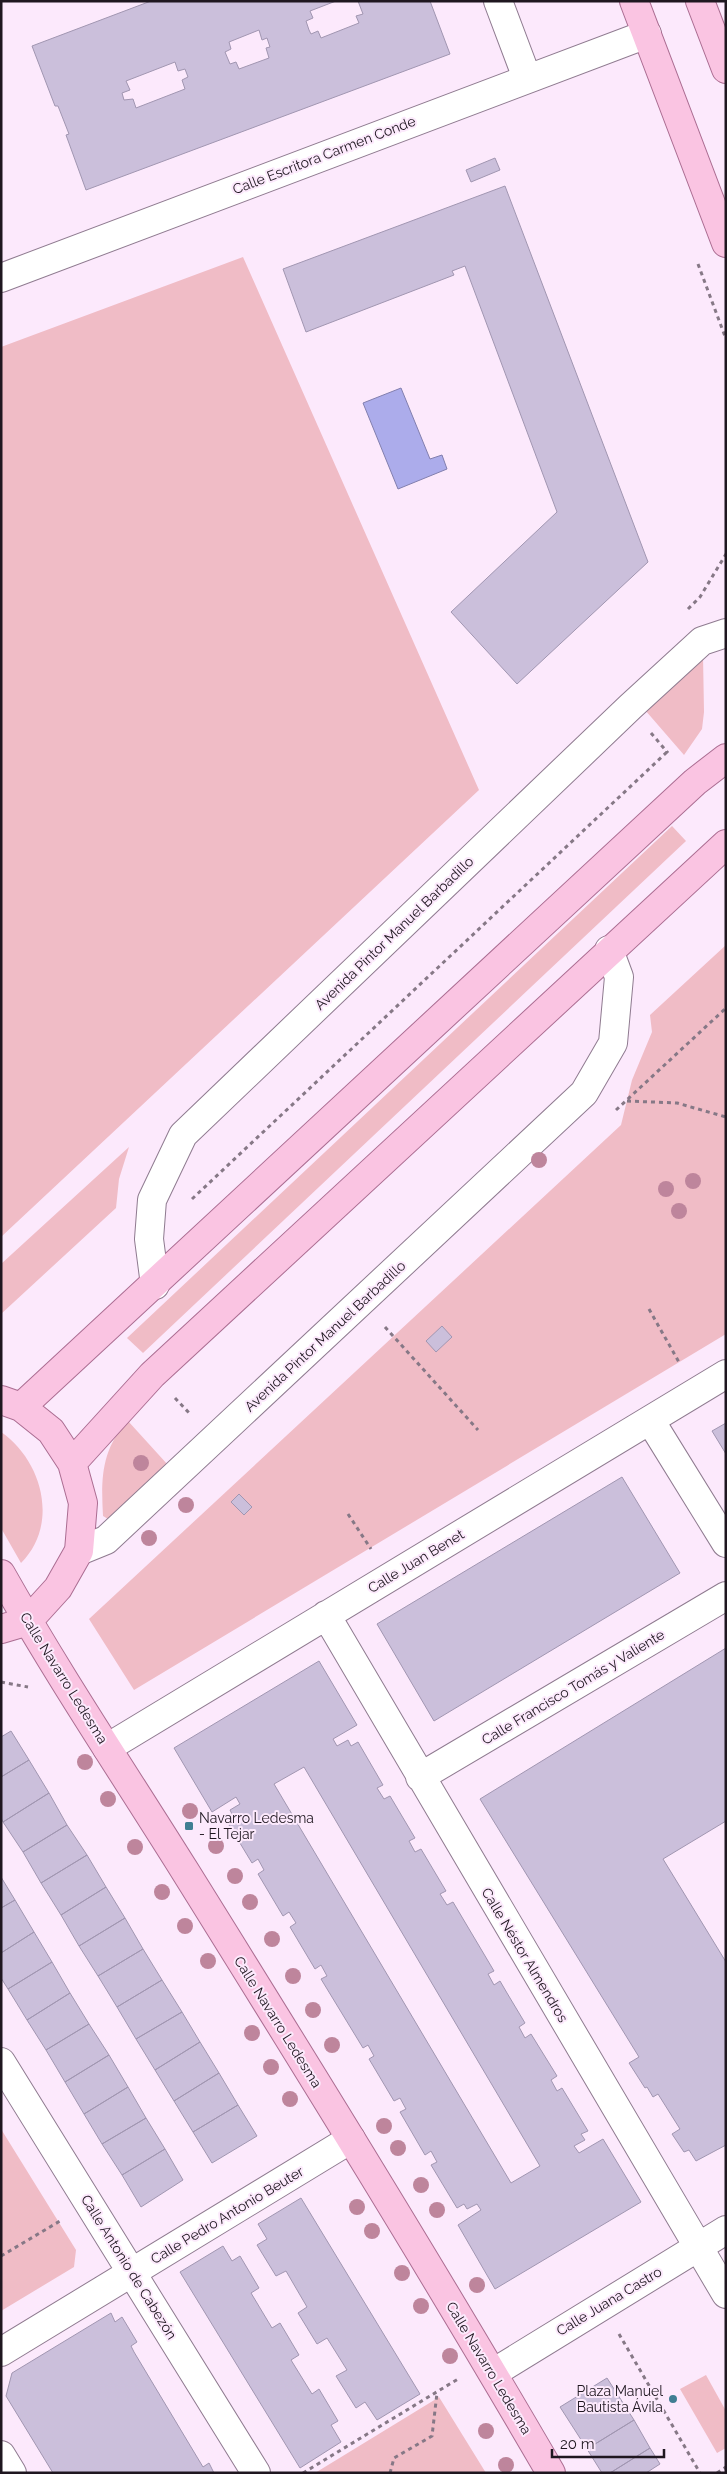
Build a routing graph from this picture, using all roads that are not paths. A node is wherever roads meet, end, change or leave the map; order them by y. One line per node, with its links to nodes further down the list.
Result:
1 (498, 1): 6 (street)
2 (634, 1): 4 (main road)
3 (700, 1): 5 (main road)
4 (647, 34): 6 (street, Calle Escritora Carmen Conde); 7 (main road)
5 (726, 69)
6 (527, 78): 8 (street, Calle Escritora Carmen Conde)
7 (726, 244)
8 (1, 278)
9 (726, 633): 13 (street, Avenida Pintor Manuel Barbadillo)
10 (726, 758): 13 (main road)
11 (726, 844): 12 (main road)
12 (609, 950): 17 (main road); 19 (street, Avenida Pintor Manuel Barbadillo)
13 (155, 1285): 15 (main road)
14 (726, 1374): 16 (street, Calle Juan Benet)
15 (11, 1404): 17 (main road)
16 (650, 1420): 18 (street); 22 (street, Calle Juan Benet)
17 (72, 1463): 19 (main road)
18 (726, 1543)
19 (79, 1551): 23 (main road)
20 (1, 1574): 23 (main road, Calle Navarro Ledesma)
21 (726, 1596): 26 (street, Calle Francisco Tomás y Valiente)
22 (326, 1615): 25 (street, Calle Juan Benet); 26 (street, Calle Néstor Almendros)
23 (28, 1621): 24 (main road); 25 (main road, Calle Navarro Ledesma)
24 (1, 1629)
25 (107, 1748): 28 (main road, Calle Navarro Ledesma)
26 (420, 1777): 30 (street, Calle Néstor Almendros)
27 (1, 2062): 31 (street, Calle Antonio de Cabezón)
28 (351, 2139): 31 (street, Calle Pedro Antonio Beuter); 34 (main road, Calle Navarro Ledesma)
29 (726, 2230): 30 (street, Calle Juana Castro)
30 (698, 2247): 32 (street, Calle Néstor Almendros); 34 (street, Calle Juana Castro)
31 (133, 2272): 33 (street, Calle Pedro Antonio Beuter); 37 (street, Calle Antonio de Cabezón)
32 (726, 2294)
33 (1, 2352)
34 (490, 2367): 38 (main road, Calle Navarro Ledesma)
35 (1, 2455): 36 (street)
36 (12, 2473)
37 (256, 2473)
38 (551, 2473)

